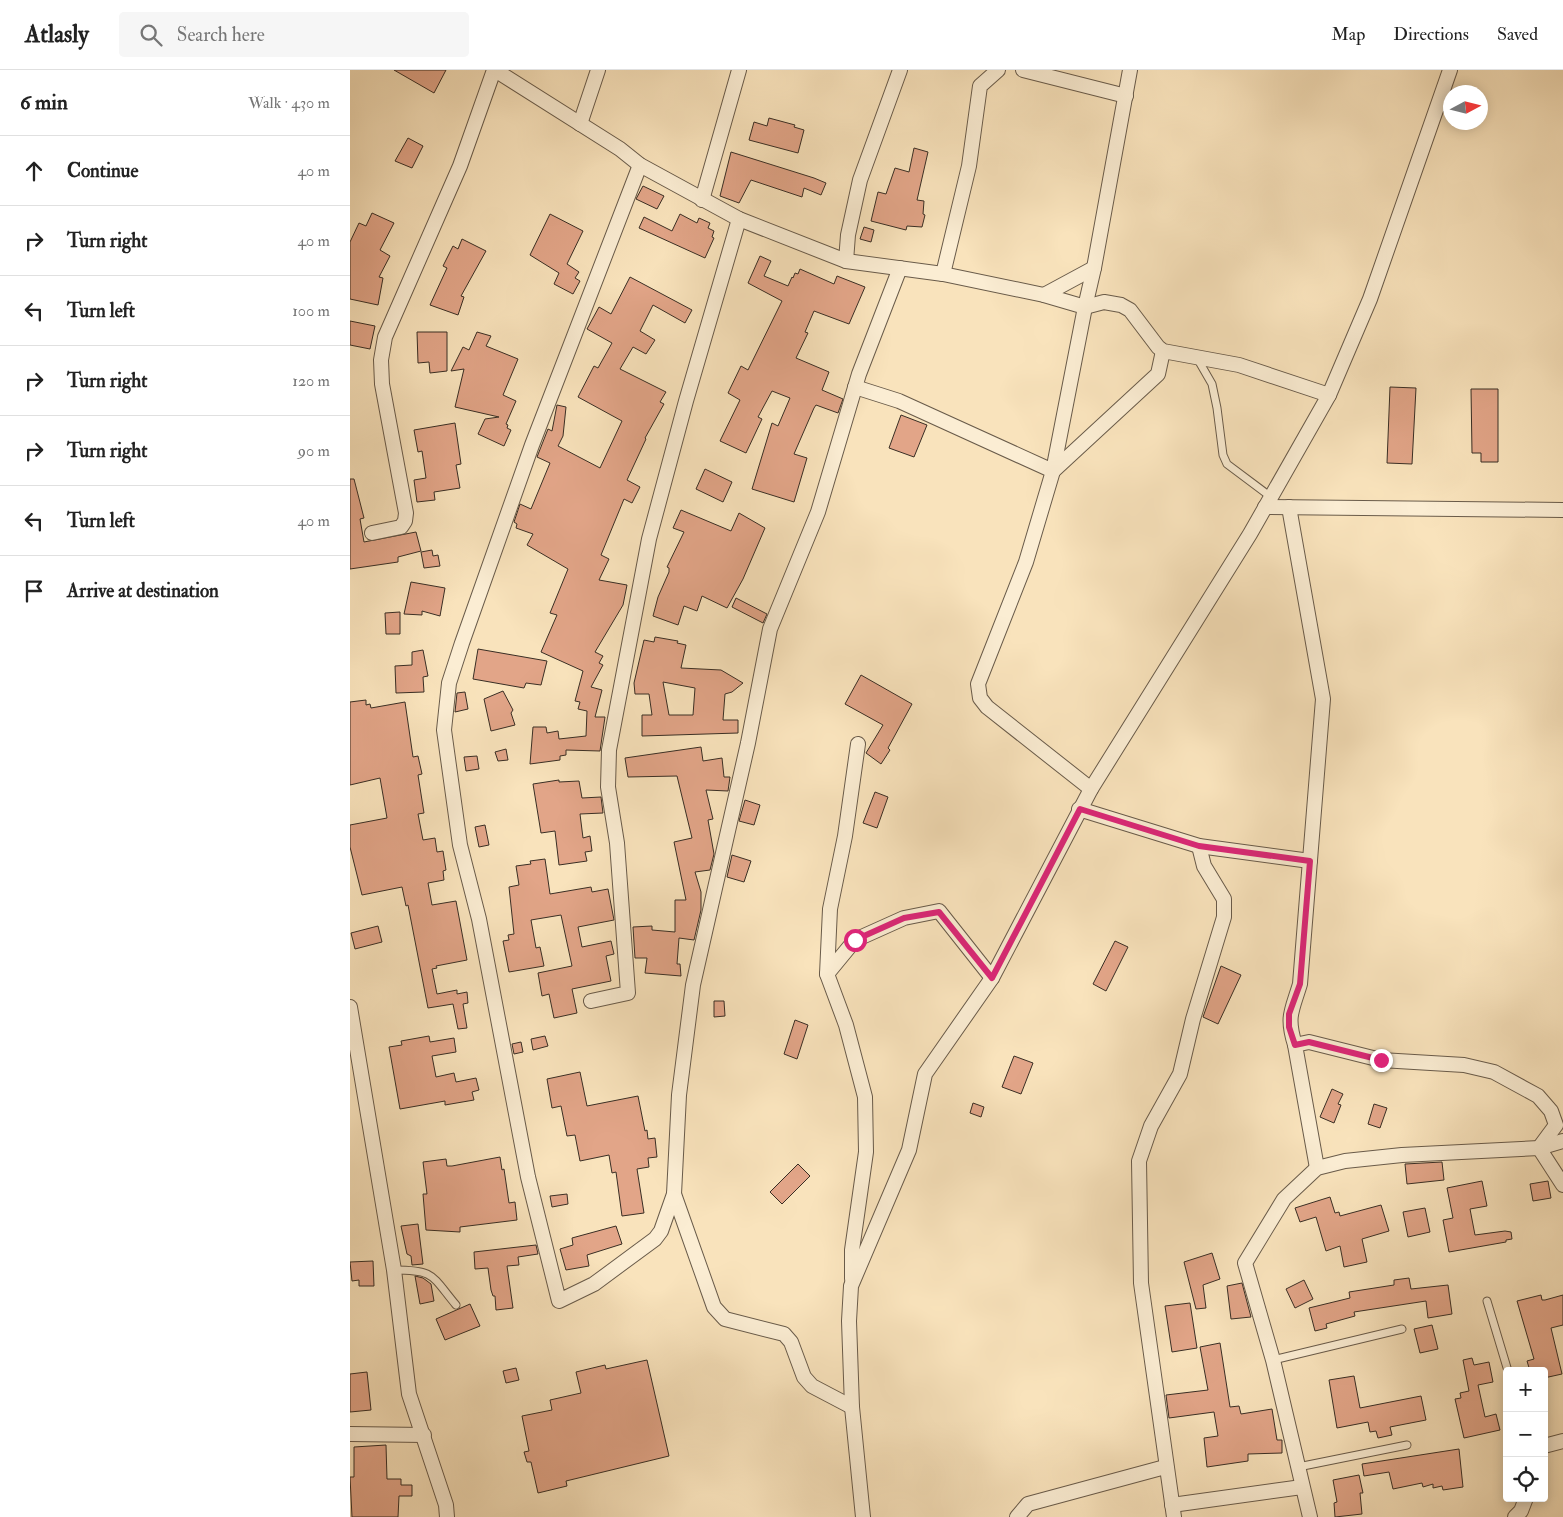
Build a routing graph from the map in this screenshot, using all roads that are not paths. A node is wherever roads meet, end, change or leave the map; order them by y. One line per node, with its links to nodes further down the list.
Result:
1 (494, 70): 10 (street); 28 (street)
2 (598, 70): 10 (street)
3 (738, 70): 12 (street)
4 (900, 70): 14 (street)
5 (998, 70): 17 (street)
6 (1022, 70): 9 (street)
7 (1130, 70): 9 (street)
8 (1450, 70): 23 (street)
9 (1126, 96): 16 (street)
10 (580, 124): 11 (street)
11 (640, 165): 12 (street); 43 (street)
12 (702, 200): 13 (street)
13 (740, 219): 14 (street); 36 (street)
14 (846, 261): 15 (street)
15 (900, 268): 17 (street); 22 (street)
16 (1094, 268): 18 (street); 19 (street)
17 (943, 274): 18 (street)
18 (1044, 295): 19 (street)
19 (1085, 307): 20 (street); 24 (street)
20 (1162, 351): 21 (street); 24 (street)
21 (1197, 358): 23 (street); 25 (lane)
22 (855, 387): 24 (street); 43 (street)
23 (1329, 395): 25 (street)
24 (1053, 471): 30 (street)
25 (1268, 502): 26 (street); 30 (street)
26 (1289, 507): 27 (street); 33 (street)
27 (1563, 510)
28 (372, 533)
29 (858, 744): 34 (street)
30 (1091, 789): 31 (street)
31 (1080, 809): 32 (street); 35 (street)
32 (1199, 846): 33 (street); 57 (street)
33 (1310, 861): 38 (street)
34 (827, 974): 35 (street); 45 (street)
35 (992, 978): 45 (street)
36 (591, 1001)
37 (350, 1010): 44 (street)
38 (1295, 1045): 40 (street); 41 (street)
39 (1563, 1141): 40 (street)
40 (1539, 1148): 41 (street); 42 (street)
41 (1317, 1168): 49 (street)
42 (1563, 1186)
43 (674, 1194): 51 (street)
44 (394, 1270): 47 (lane); 53 (street)
45 (852, 1286): 51 (street)
46 (1487, 1301): 50 (lane)
47 (456, 1305)
48 (1402, 1329): 49 (lane)
49 (1273, 1360): 58 (street)
50 (1507, 1367)
51 (852, 1407): 63 (street)
52 (350, 1434): 53 (street)
53 (424, 1435): 62 (street)
54 (1563, 1441): 56 (street)
55 (1407, 1445): 58 (lane)
56 (1548, 1445)
57 (1165, 1467): 61 (street); 64 (street)
58 (1298, 1467): 59 (street)
59 (1302, 1487): 61 (street); 65 (street)
60 (1524, 1502): 66 (street)
61 (1173, 1511)
62 (447, 1517)
63 (864, 1517)
64 (1017, 1517)
65 (1310, 1517)
66 (1515, 1517)

